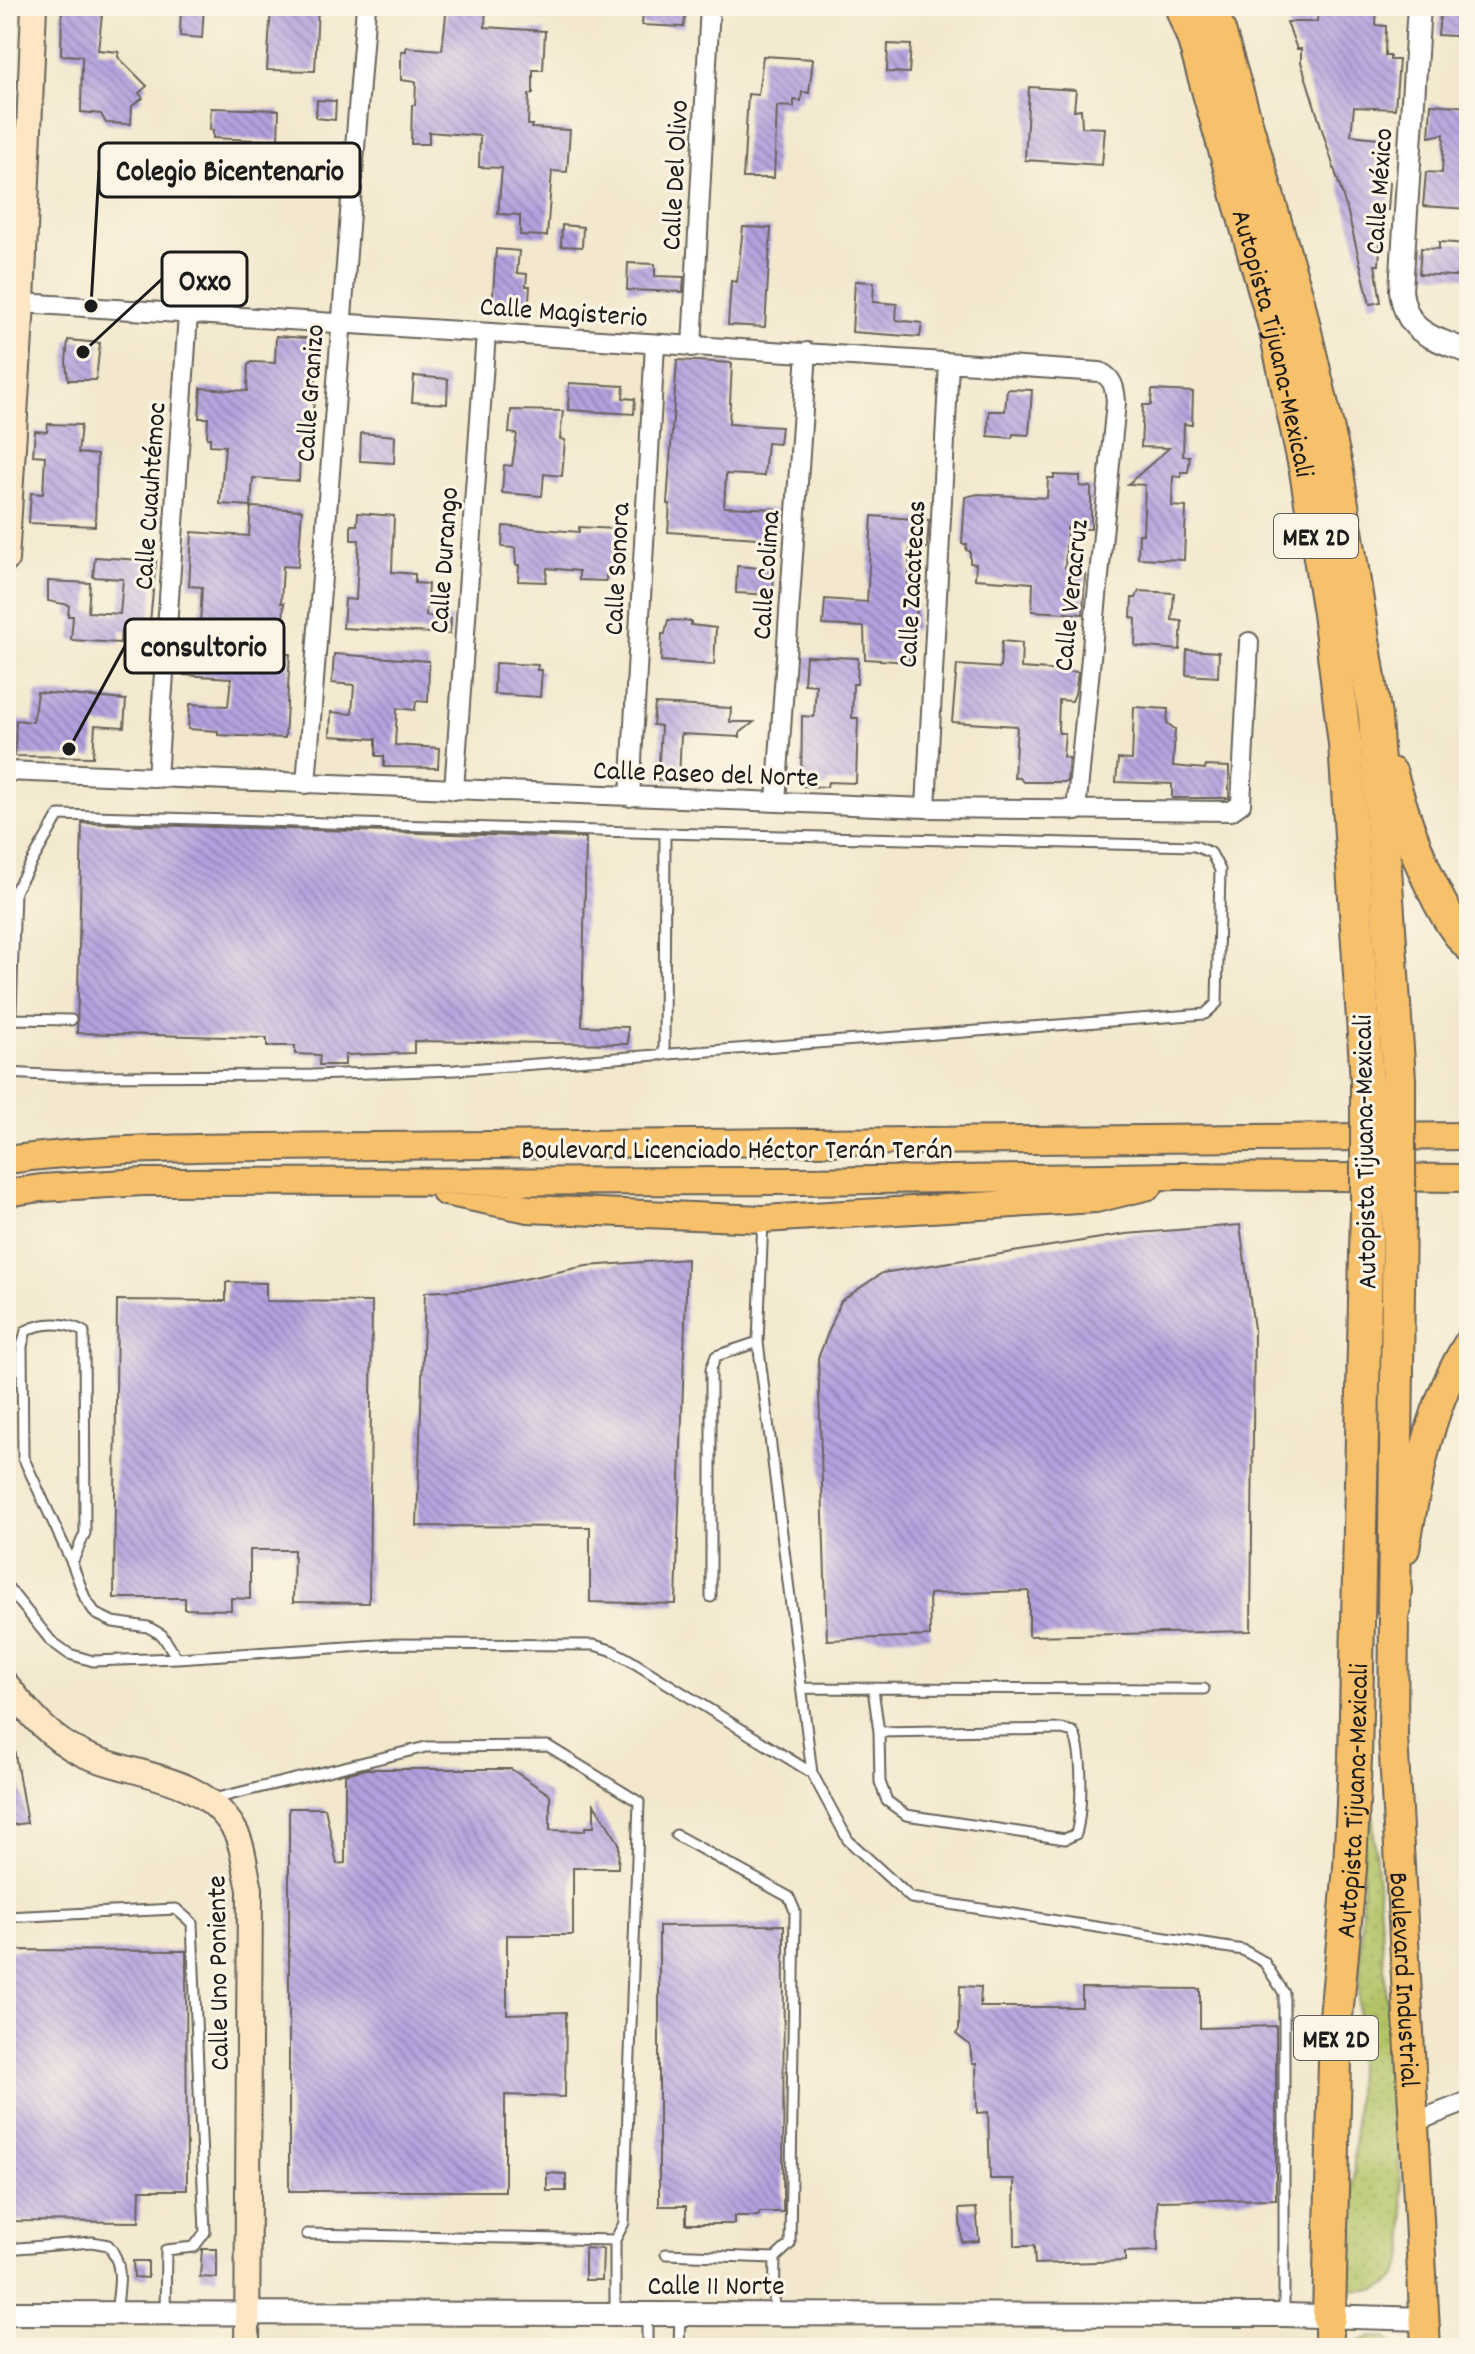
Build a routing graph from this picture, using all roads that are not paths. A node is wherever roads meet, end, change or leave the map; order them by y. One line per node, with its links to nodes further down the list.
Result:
1 (34, 6): 7 (main road)
2 (366, 6): 9 (street, Calle Granizo)
3 (710, 6): 12 (street, Calle Del Olivo)
4 (1181, 6): 75 (highway, Autopista Tijuana-Mexicali / MEX 2D, bridge)
5 (1209, 6): 19 (highway, Autopista Tijuana-Mexicali / MEX 2D)
6 (1419, 6): 13 (street, Calle México)
7 (14, 303): 8 (street, Calle Magisterio); 17 (main road)
8 (188, 314): 9 (street, Calle Magisterio); 21 (street, Calle Cuauhtémoc)
9 (342, 324): 10 (street, Calle Magisterio); 22 (street, Calle Granizo)
10 (486, 333): 11 (street, Calle Magisterio); 23 (street, Calle Durango)
11 (655, 344): 12 (street, Calle Magisterio); 24 (street, Calle Sonora)
12 (692, 347): 14 (street, Calle Magisterio)
13 (1466, 349)
14 (807, 352): 15 (street, Calle Magisterio); 25 (street, Calle Colima)
15 (949, 363): 16 (street, Calle Magisterio); 26 (street, Calle Zacatecas)
16 (1113, 384): 27 (street, Calle Veracruz)
17 (6, 560)
18 (1249, 642): 27 (street, Calle Paseo del Norte)
19 (1375, 717): 29 (highway); 47 (highway, Autopista Tijuana-Mexicali / MEX 2D, bridge)
20 (6, 771): 21 (street, Calle Paseo del Norte)
21 (157, 778): 22 (street, Calle Paseo del Norte)
22 (306, 784): 23 (street, Calle Paseo del Norte)
23 (454, 790): 24 (street, Calle Paseo del Norte)
24 (630, 797): 25 (street, Calle Paseo del Norte)
25 (776, 802): 26 (street, Calle Paseo del Norte)
26 (926, 808): 27 (street, Calle Paseo del Norte)
27 (1076, 811)
28 (665, 833): 30 (lane); 33 (lane); 33 (lane)
29 (1469, 945)
30 (9, 968): 31 (lane)
31 (11, 1019): 32 (lane); 34 (lane)
32 (71, 1020)
33 (664, 1055): 34 (lane)
34 (7, 1073)
35 (1469, 1136): 36 (main road, Boulevard Licenciado Héctor Terán Terán)
36 (6, 1160)
37 (1179, 1176): 38 (main road, Boulevard Licenciado Héctor Terán Terán); 39 (main road, Boulevard Licenciado Héctor Terán Terán); 41 (main road)
38 (1469, 1178)
39 (394, 1181): 40 (main road, Boulevard Licenciado Héctor Terán Terán); 41 (main road)
40 (6, 1193)
41 (763, 1219): 42 (lane)
42 (758, 1342): 46 (lane); 50 (lane)
43 (1469, 1342): 47 (highway, Boulevard Industrial)
44 (72, 1563): 44 (lane); 48 (lane)
45 (6, 1585): 48 (lane)
46 (711, 1597)
47 (1394, 1610): 59 (highway, Boulevard Industrial / MEX 2D)
48 (177, 1658): 54 (lane)
49 (6, 1684): 55 (main road, Calle Uno Poniente)
50 (802, 1688): 51 (lane); 54 (lane)
51 (873, 1689): 52 (lane); 53 (lane)
52 (1204, 1689)
53 (879, 1732): 53 (lane)
54 (812, 1773): 73 (lane)
55 (211, 1799): 61 (lane); 68 (main road, Calle Uno Poniente)
56 (676, 1835): 64 (lane)
57 (6, 1917): 67 (lane)
58 (1469, 2101): 59 (street)
59 (1412, 2123): 74 (highway, Boulevard Industrial / MEX 2D)
60 (307, 2234): 61 (lane)
61 (615, 2240): 70 (lane)
62 (6, 2249): 66 (lane)
63 (666, 2254): 64 (lane)
64 (775, 2258): 71 (lane)
65 (6, 2313): 66 (street, Calle 11 Norte)
66 (116, 2313): 67 (street, Calle 11 Norte)
67 (165, 2313): 68 (street, Calle 11 Norte)
68 (247, 2313): 70 (street, Calle 11 Norte); 76 (main road, Calle Uno Poniente)
69 (648, 2313): 70 (street, Calle 11 Norte); 72 (street, Calle 11 Norte); 77 (lane)
70 (615, 2314)
71 (774, 2314): 72 (street, Calle 11 Norte); 73 (street, Calle 11 Norte)
72 (680, 2315): 78 (lane)
73 (1284, 2315): 75 (street, Calle 11 Norte)
74 (1426, 2319): 75 (street, Calle 11 Norte); 79 (highway, Boulevard Industrial / MEX 2D)
75 (1329, 2333)
76 (247, 2348)
77 (647, 2348)
78 (679, 2348)
79 (1426, 2348)

